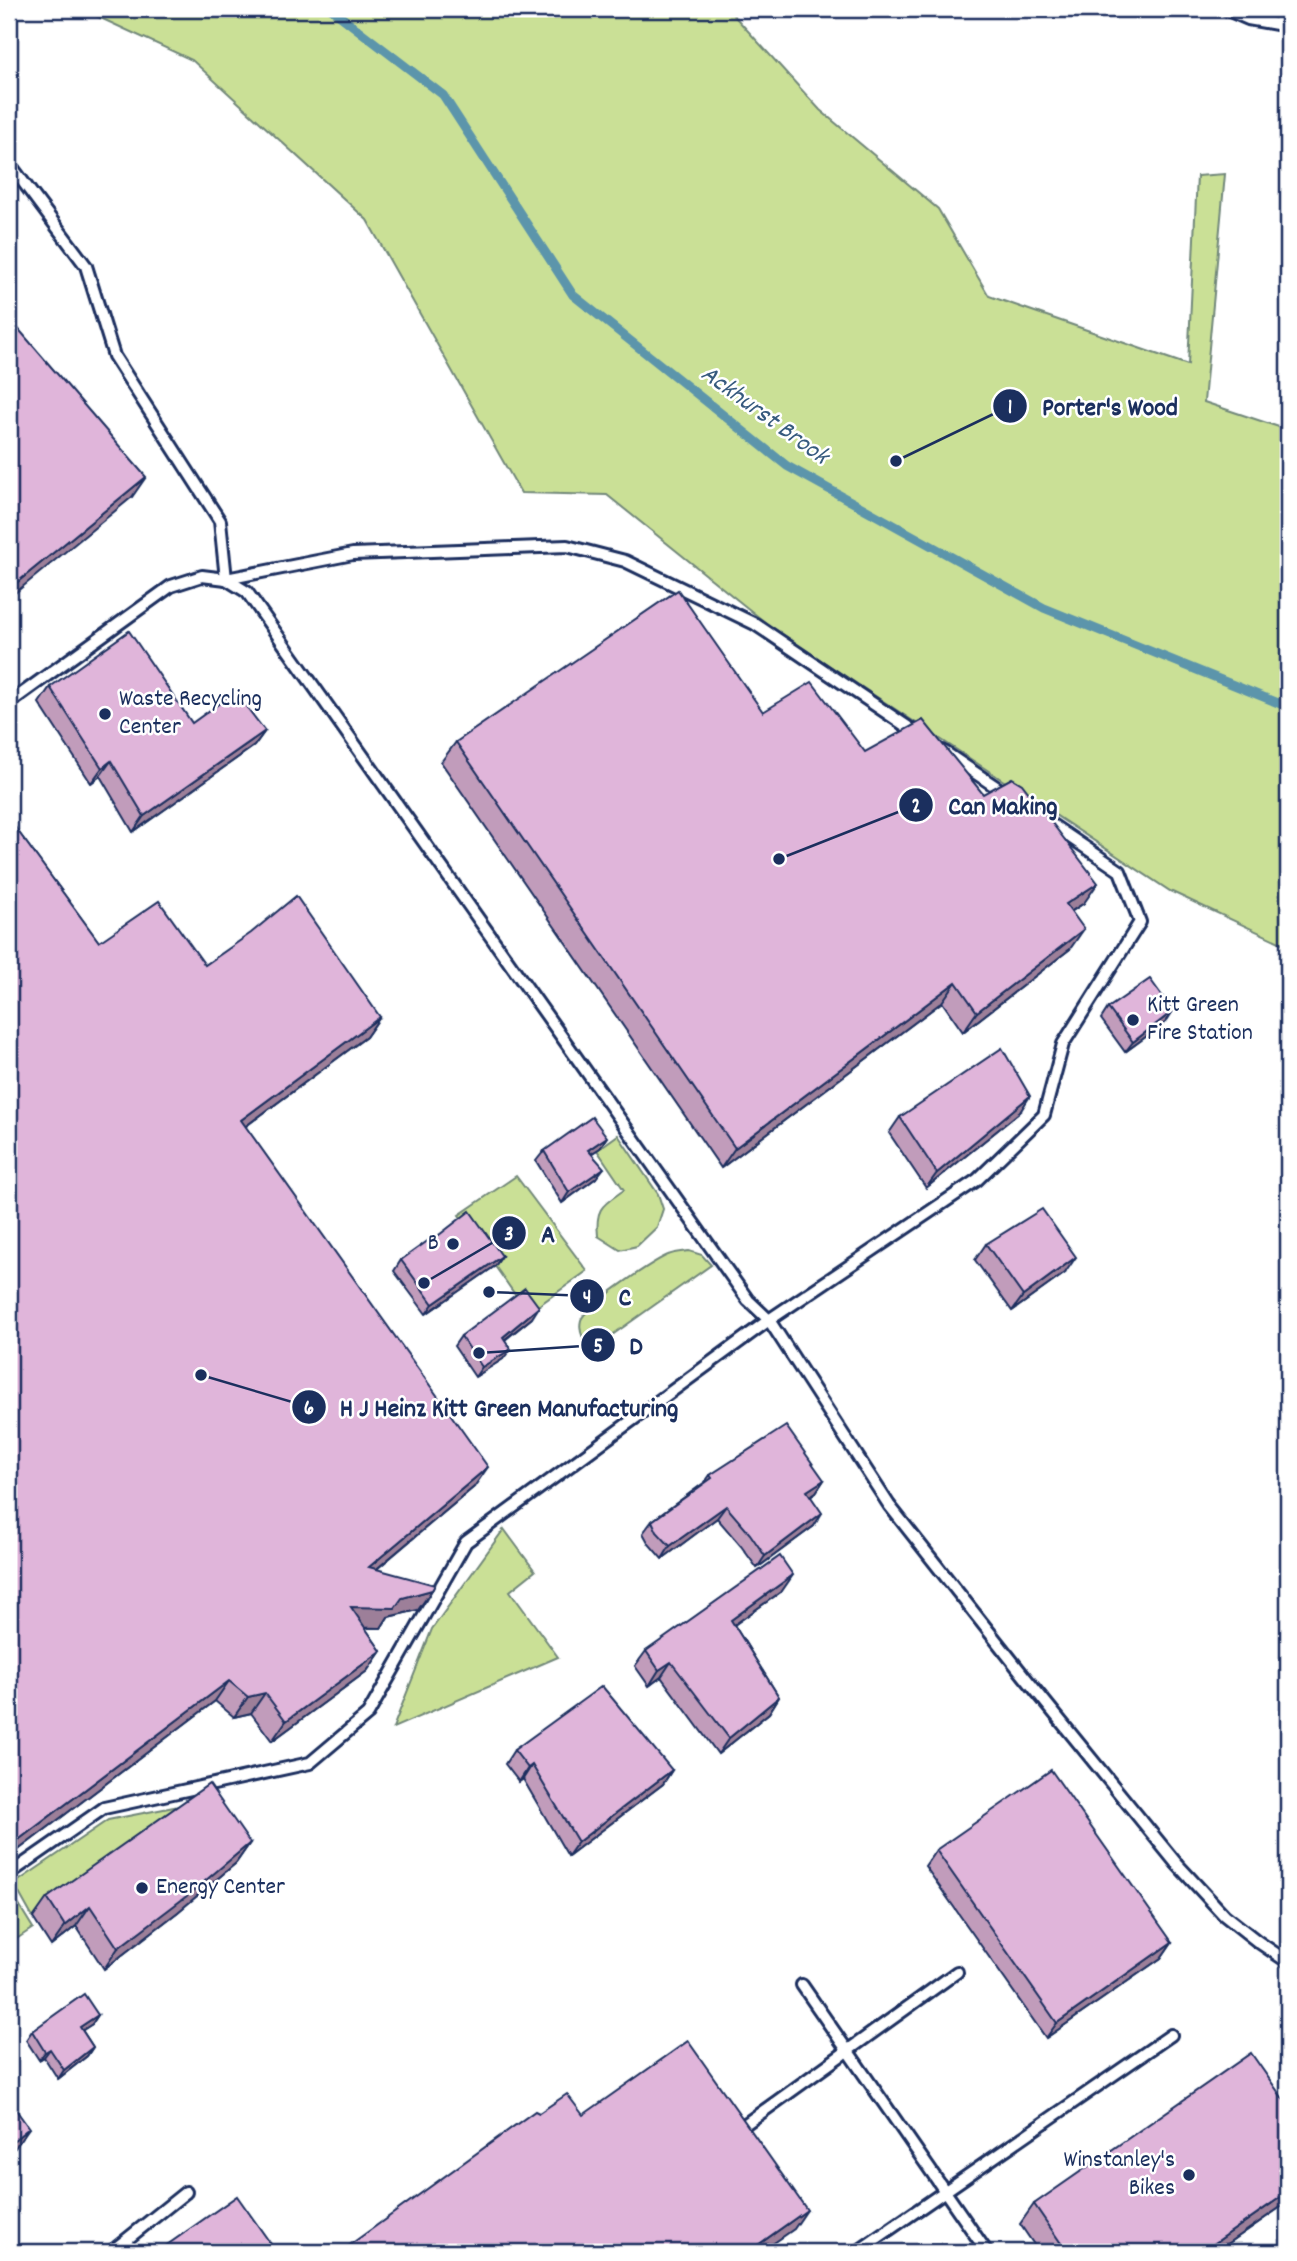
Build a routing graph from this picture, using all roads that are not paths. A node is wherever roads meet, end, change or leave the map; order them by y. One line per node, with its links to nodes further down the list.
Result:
1 (1225, 9): 2 (lane)
2 (1288, 26)
3 (9, 163): 4 (lane)
4 (226, 579): 5 (lane); 6 (lane); 10 (lane)
5 (9, 703)
6 (926, 740)
7 (937, 747): 8 (lane)
8 (1017, 801)
9 (1040, 817): 10 (lane)
10 (769, 1320): 11 (lane); 12 (lane)
11 (9, 1874)
12 (1288, 1962)
13 (957, 1972): 16 (lane)
14 (802, 1985): 16 (lane)
15 (1171, 2035): 18 (lane)
16 (848, 2051): 17 (lane); 18 (lane)
17 (737, 2130)
18 (945, 2191): 21 (lane); 22 (lane)
19 (186, 2192): 20 (lane)
20 (111, 2252)
21 (857, 2252)
22 (987, 2252)

